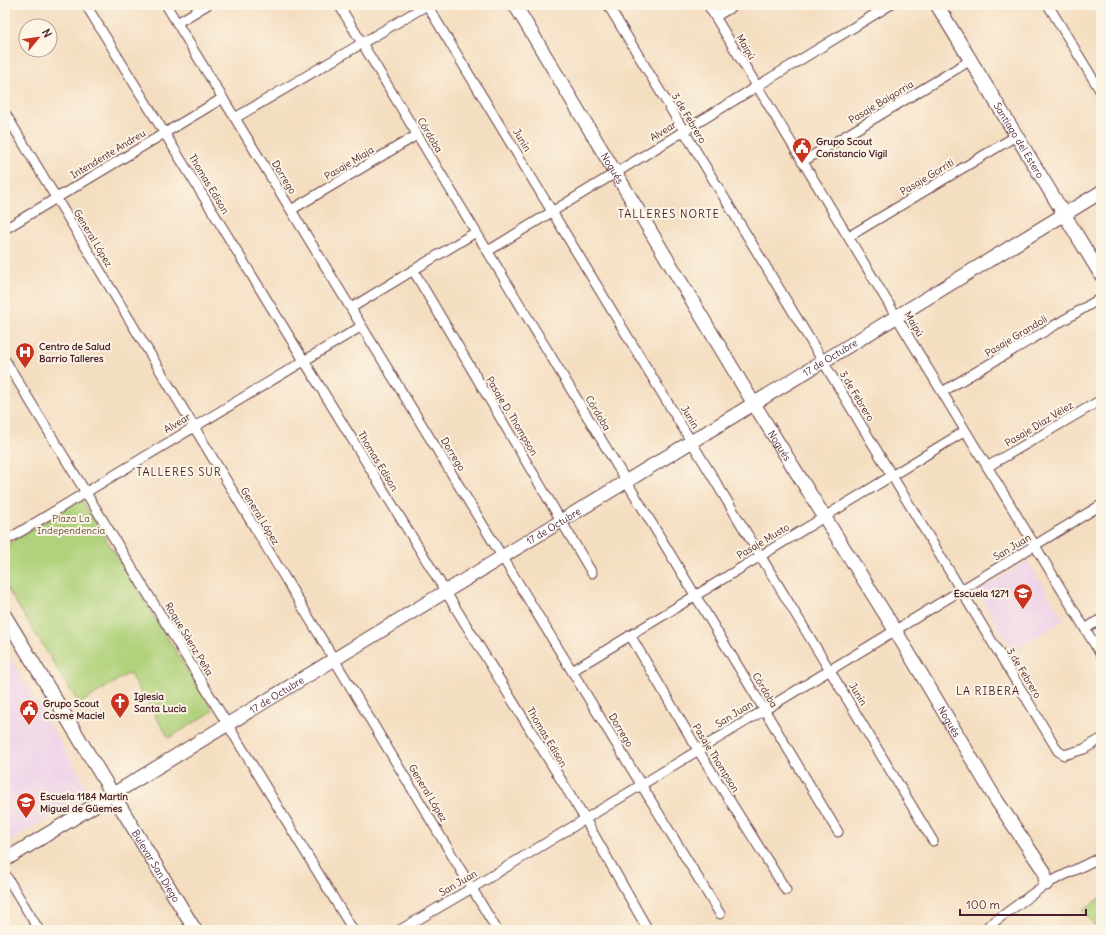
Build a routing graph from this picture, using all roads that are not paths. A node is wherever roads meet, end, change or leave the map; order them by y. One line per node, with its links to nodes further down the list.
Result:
1 (86, 5): 23 (street, Thomas Edison)
2 (166, 5): 14 (street, Dorrego)
3 (207, 5): 14 (street)
4 (339, 5): 15 (street, Córdoba)
5 (427, 5): 15 (street); 31 (street, Junín)
6 (514, 5): 27 (street, Nogués)
7 (608, 5): 22 (street, 3 de Febrero)
8 (708, 5): 13 (street, Maipú)
9 (735, 5): 13 (street)
10 (890, 5): 17 (street, Alvear)
11 (937, 5): 16 (street, Santiago del Estero)
12 (1048, 5): 18 (street)
13 (715, 17): 17 (street, Maipú)
14 (177, 23): 19 (street, Dorrego)
15 (362, 43): 21 (street); 24 (street, Córdoba)
16 (971, 60): 25 (street, Santiago del Estero); 26 (street, Pasaje Baigorria)
17 (757, 87): 22 (street, Alvear); 26 (street, Maipú)
18 (1101, 92)
19 (223, 98): 21 (street, Dorrego); 23 (street, Intendente Andreu)
20 (5, 113): 29 (street, General López)
21 (235, 118): 30 (street, Dorrego)
22 (684, 131): 27 (street, Alvear); 45 (street, 3 de Febrero)
23 (164, 133): 29 (street, Intendente Andreu); 44 (street, Thomas Edison)
24 (417, 135): 30 (street, Pasaje Miaja); 34 (street, Córdoba)
25 (1016, 136): 32 (street, Santiago del Estero); 35 (street, Pasaje Gorriti)
26 (802, 162): 35 (street, Maipú)
27 (616, 173): 31 (street, Alvear); 48 (street, Nogués)
28 (1101, 192): 32 (street, 17 de Octubre)
29 (56, 198): 33 (street, Intendente Andreu); 49 (street, General López)
30 (291, 210): 40 (street, Dorrego)
31 (553, 212): 36 (street, Alvear); 51 (street, Junín)
32 (1064, 214): 38 (street, Santiago del Estero); 41 (street, 17 de Octubre)
33 (5, 229)
34 (476, 232): 36 (street, Córdoba); 37 (street)
35 (848, 237): 41 (street, Maipú)
36 (488, 252): 54 (street, Córdoba)
37 (413, 270): 40 (street); 58 (street, Pasaje D. Thompson)
38 (1101, 275)
39 (1101, 298): 46 (street, Pasaje Grandoli)
40 (351, 308): 42 (street, Dorrego)
41 (896, 317): 45 (street, 17 de Octubre); 46 (street, Maipú)
42 (362, 326): 44 (street, Alvear); 62 (street, Dorrego)
43 (5, 360): 55 (street, Roque Sáenz Peña)
44 (304, 360): 49 (street, Alvear); 65 (street, Thomas Edison)
45 (823, 362): 48 (street, 17 de Octubre); 53 (street, 3 de Febrero)
46 (942, 392): 50 (street, Maipú)
47 (1101, 400): 52 (street, Pasaje Díaz Vélez)
48 (754, 404): 51 (street, 17 de Octubre); 57 (street, Nogués)
49 (194, 426): 55 (street, Alvear); 73 (street, General López)
50 (965, 431): 52 (street, Maipú); 53 (street, Pasaje Musto)
51 (692, 442): 54 (street, 17 de Octubre); 61 (street, Junín)
52 (987, 467): 60 (street, Maipú)
53 (892, 476): 57 (street, Pasaje Musto); 64 (street, 3 de Febrero)
54 (626, 482): 58 (street, 17 de Octubre); 66 (street, Córdoba)
55 (86, 492): 59 (street, Alvear); 77 (street, Roque Sáenz Peña)
56 (1101, 505): 60 (street, San Juan)
57 (824, 517): 61 (street, Pasaje Musto); 70 (street, Nogués)
58 (561, 521): 62 (street, 17 de Octubre); 63 (street, Pasaje D. Thompson)
59 (5, 541)
60 (1035, 546): 64 (street, San Juan); 69 (street, Maipú)
61 (761, 555): 66 (street, Pasaje Musto); 74 (street, Junín)
62 (503, 557): 65 (street, 17 de Octubre); 75 (street, Dorrego)
63 (592, 573)
64 (961, 590): 70 (street, San Juan); 78 (street, 3 de Febrero)
65 (445, 592): 73 (street, 17 de Octubre); 82 (street, Thomas Edison)
66 (695, 596): 71 (street, Pasaje Musto); 76 (street, Córdoba)
67 (5, 616): 81 (street, Bulevar San Diego)
68 (1101, 619): 69 (street)
69 (1085, 629): 72 (street, Maipú)
70 (896, 630): 74 (street, San Juan); 88 (street, Nogués)
71 (630, 635): 75 (street, Pasaje Musto); 79 (street, Pasaje Thompson)
72 (1101, 655)
73 (334, 660): 77 (street, 17 de Octubre); 89 (street, General López)
74 (830, 669): 76 (street, San Juan); 84 (street, Junín)
75 (572, 671): 80 (street, Dorrego)
76 (763, 709): 79 (street, San Juan); 83 (street, Córdoba)
77 (228, 724): 81 (street, 17 de Octubre); 94 (street, Roque Sáenz Peña)
78 (1101, 739)
79 (698, 750): 80 (street, San Juan); 90 (street, Pasaje Thompson)
80 (642, 784): 82 (street, San Juan); 91 (street, Dorrego)
81 (113, 794): 86 (street, 17 de Octubre); 93 (street, Bulevar San Diego)
82 (584, 819): 89 (street, San Juan); 97 (street, Thomas Edison)
83 (838, 832)
84 (933, 841)
85 (1101, 856): 88 (street)
86 (5, 860)
87 (5, 874): 92 (street)
88 (1046, 884): 98 (street)
89 (472, 888): 95 (street, San Juan); 96 (street, General López)
90 (786, 890)
91 (720, 914)
92 (40, 930)
93 (195, 930)
94 (353, 930)
95 (400, 930)
96 (498, 930)
97 (648, 930)
98 (983, 930)

